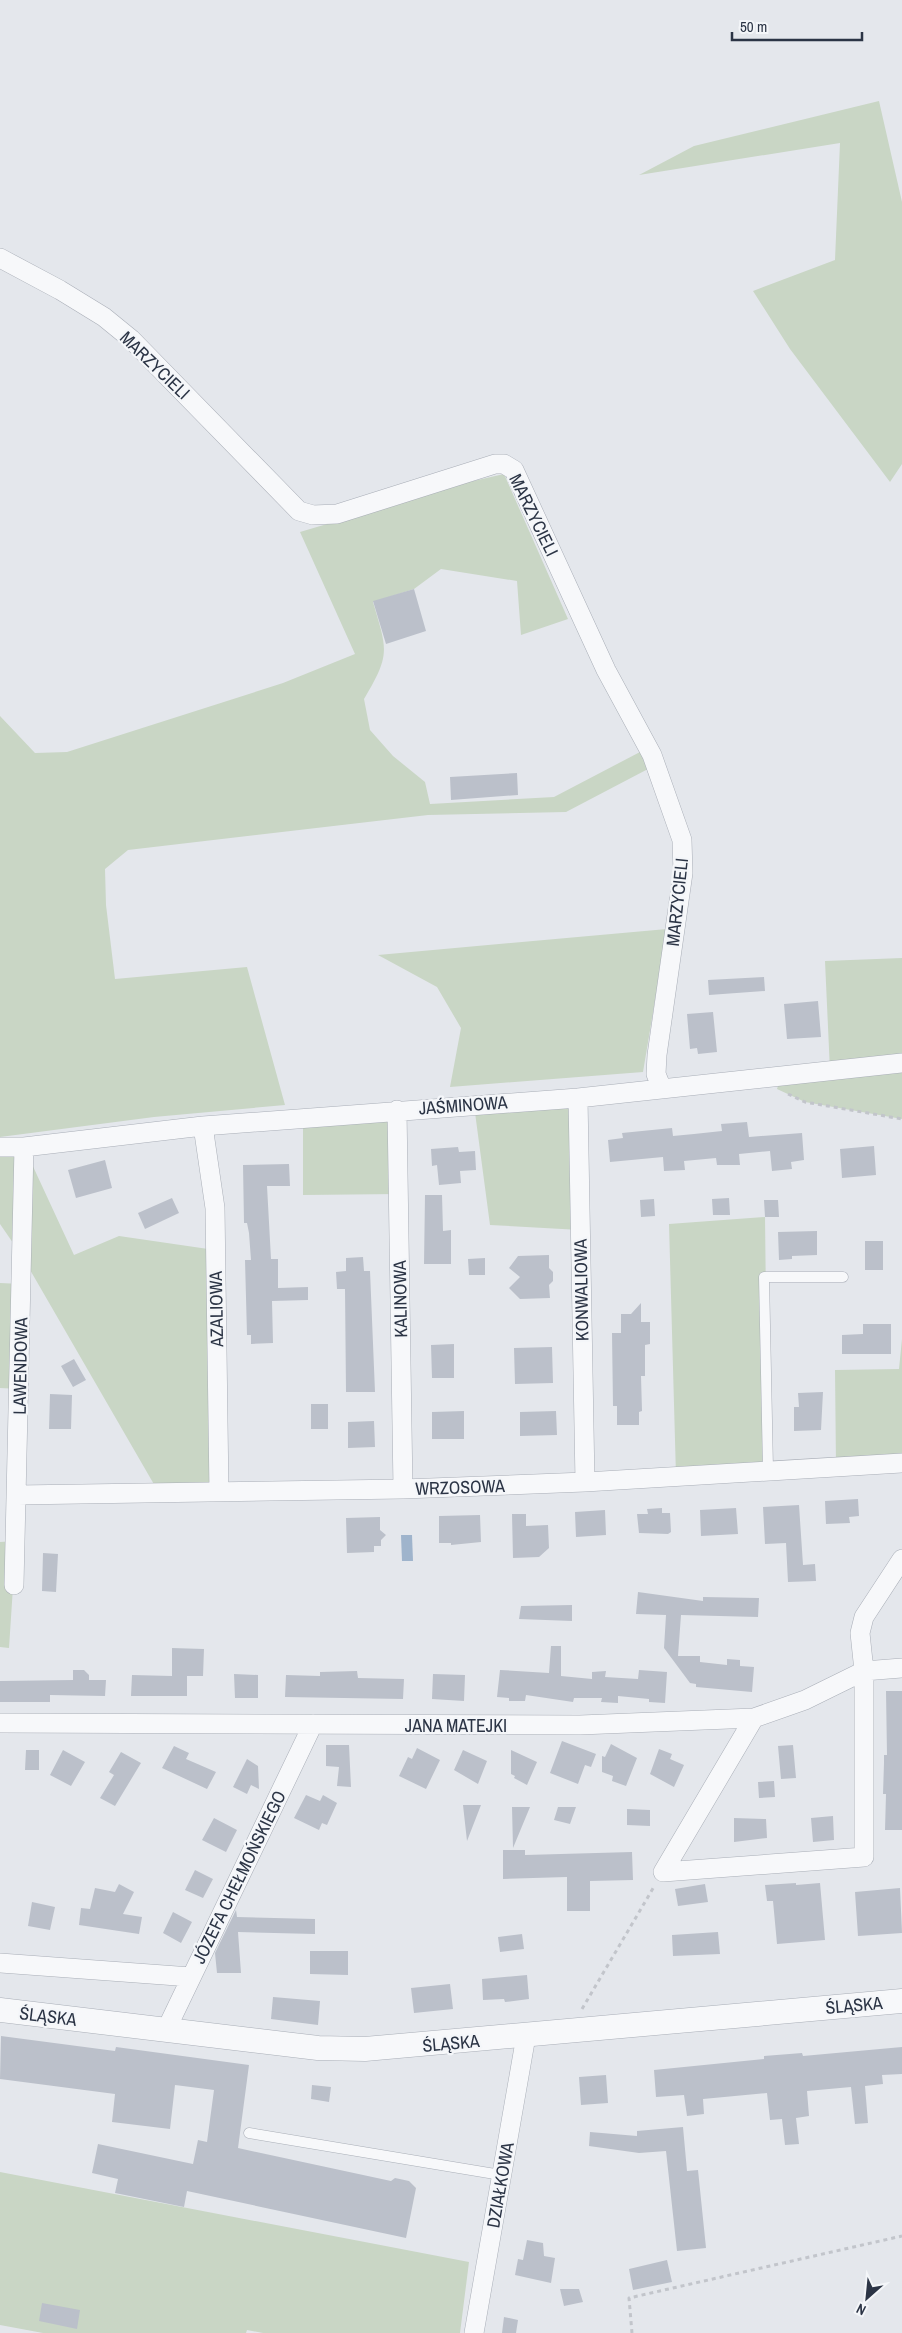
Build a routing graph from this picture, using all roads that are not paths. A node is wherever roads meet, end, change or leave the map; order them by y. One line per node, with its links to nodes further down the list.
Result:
1 (0, 258): 3 (street, MARZYCIELI)
2 (902, 1064): 3 (street, JAŚMINOWA)
3 (662, 1089): 4 (street, JAŚMINOWA)
4 (578, 1098): 5 (street, JAŚMINOWA); 12 (street, KONWALIOWA)
5 (397, 1110): 6 (street, JAŚMINOWA); 13 (street, KALINOWA)
6 (203, 1126): 8 (street, JAŚMINOWA); 14 (street, AZALIOWA)
7 (0, 1146): 8 (street, JAŚMINOWA)
8 (24, 1147): 15 (street, LAWENDOWA)
9 (843, 1277): 11 (lane)
10 (902, 1462): 11 (street, WRZOSOWA)
11 (768, 1469): 12 (street, WRZOSOWA)
12 (585, 1482): 13 (street, WRZOSOWA)
13 (403, 1489): 14 (street, WRZOSOWA)
14 (220, 1492): 15 (street, WRZOSOWA)
15 (18, 1495): 17 (street, LAWENDOWA)
16 (902, 1559): 19 (street)
17 (14, 1585)
18 (902, 1668): 19 (street, JANA MATEJKI)
19 (864, 1672): 20 (street, JANA MATEJKI); 20 (street)
20 (754, 1718): 22 (street, JANA MATEJKI)
21 (0, 1723): 22 (street, JANA MATEJKI)
22 (313, 1724): 24 (street, JÓZEFA CHEŁMOŃSKIEGO)
23 (0, 1963): 24 (street)
24 (191, 1977): 27 (street, JÓZEFA CHEŁMOŃSKIEGO)
25 (902, 2001): 28 (street, ŚLĄSKA)
26 (0, 2010): 27 (street, ŚLĄSKA)
27 (166, 2030): 28 (street, ŚLĄSKA)
28 (526, 2036): 30 (street, DZIAŁKOWA)
29 (248, 2133): 30 (lane)
30 (501, 2175): 31 (street, DZIAŁKOWA)
31 (474, 2333)

